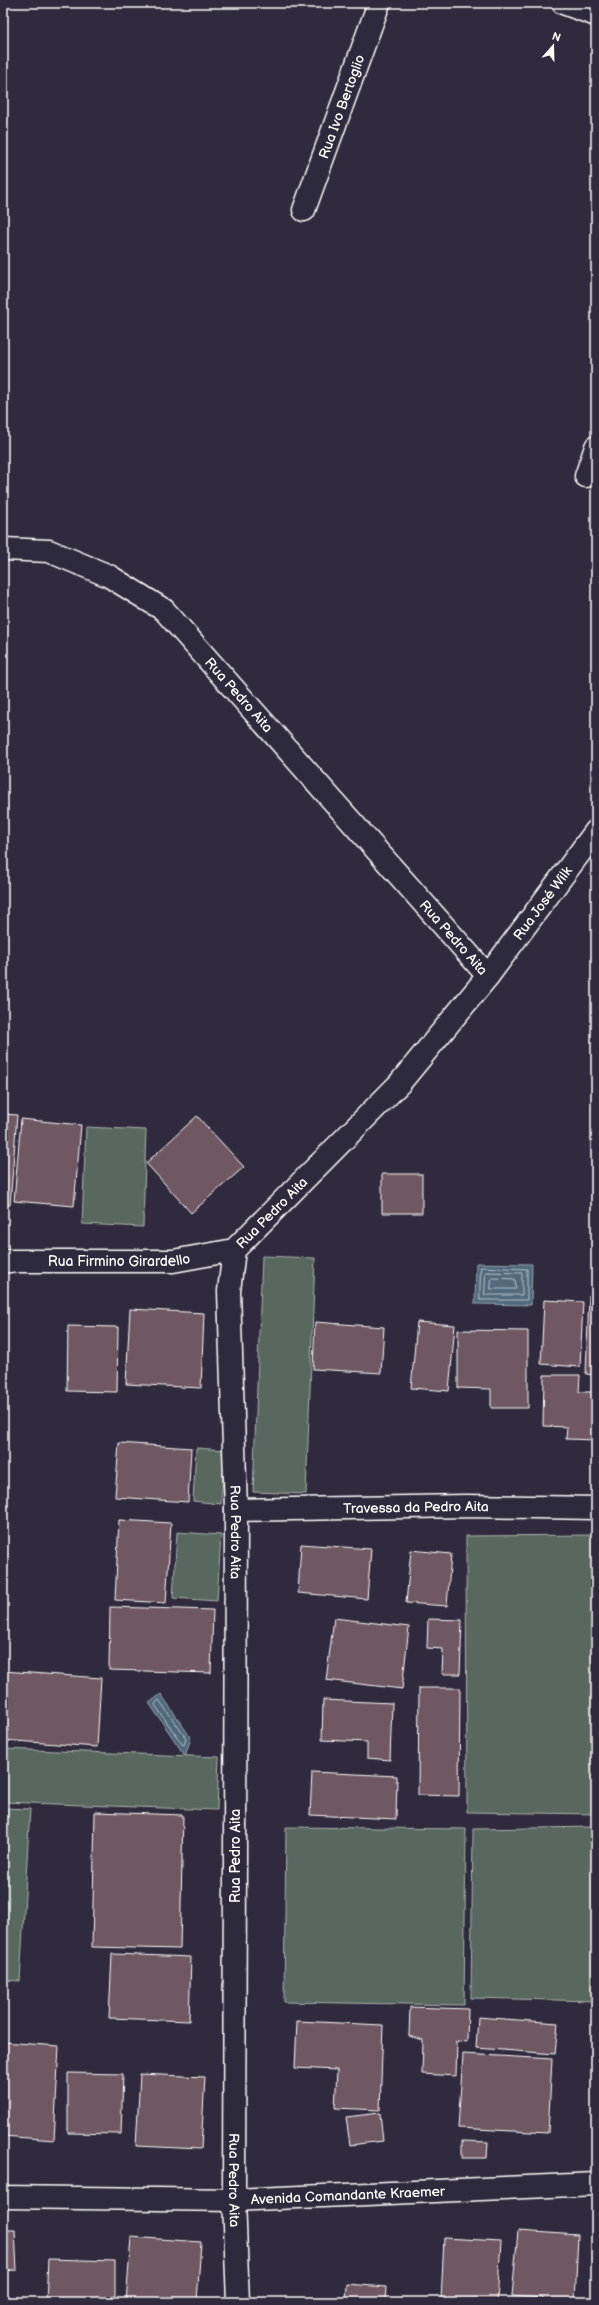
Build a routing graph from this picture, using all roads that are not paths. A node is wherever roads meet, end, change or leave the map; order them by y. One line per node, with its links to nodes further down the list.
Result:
1 (379, 3): 4 (street, Rua Ivo Bertoglio)
2 (563, 3): 3 (street)
3 (596, 15)
4 (304, 210)
5 (596, 447): 6 (street)
6 (586, 476)
7 (3, 549): 9 (street, Rua Pedro Aita)
8 (596, 831): 9 (street, Rua José Wilk)
9 (488, 976): 10 (street, Rua Pedro Aita)
10 (234, 1250): 11 (street, Rua Firmino Girardello); 13 (street, Rua Pedro Aita)
11 (3, 1261)
12 (596, 1508): 13 (street, Travessa da Pedro Aita)
13 (236, 1510): 16 (street, Rua Pedro Aita)
14 (596, 2184): 16 (street, Avenida Comandante Kraemer)
15 (3, 2197): 16 (street, Avenida Comandante Kraemer)
16 (234, 2200): 17 (street, Rua Pedro Aita)
17 (238, 2302)

